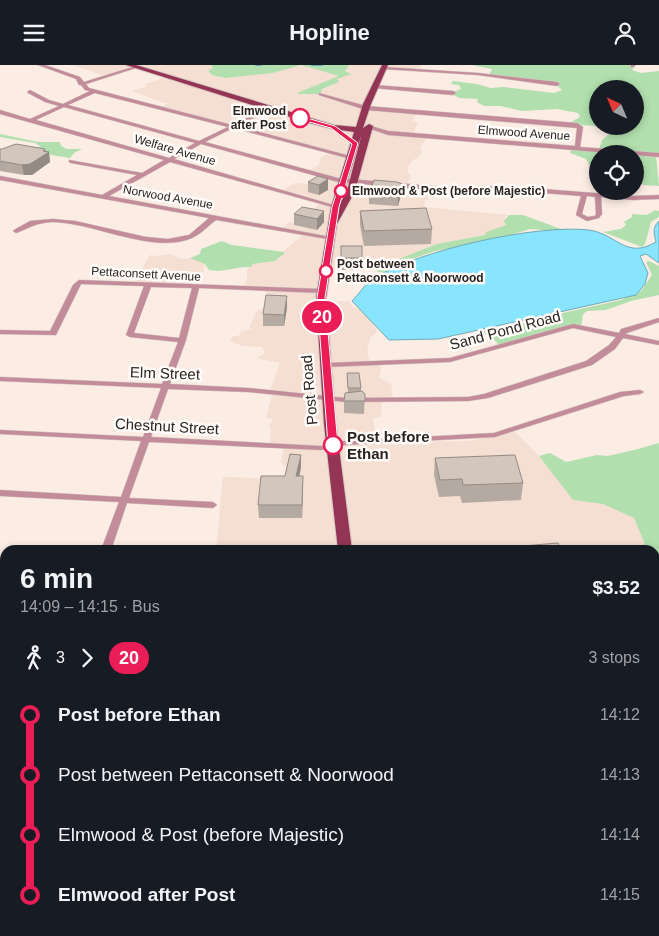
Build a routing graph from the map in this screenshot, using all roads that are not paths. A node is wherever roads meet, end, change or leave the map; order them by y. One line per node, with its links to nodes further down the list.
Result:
1 (40, 65): 4 (street)
2 (131, 66): 4 (street); 12 (main road, Elmwood Avenue)
3 (384, 66): 5 (street); 6 (main road, Post Road)
4 (81, 84): 7 (street)
5 (557, 84)
6 (375, 87): 9 (street); 13 (main road, Post Road)
7 (95, 91): 11 (street); 17 (street)
8 (30, 92): 11 (street)
9 (453, 93)
10 (321, 94): 13 (street)
11 (63, 106): 16 (street); 21 (street)
12 (270, 108): 17 (street); 18 (main road, Elmwood Avenue)
13 (369, 108): 15 (main road, Post Road); 19 (main road, Post Road); 23 (street)
14 (0, 112): 16 (street, Welfare Avenue)
15 (364, 116): 18 (main road); 19 (main road, Post Road)
16 (30, 121): 26 (street, Welfare Avenue)
17 (231, 127): 21 (street); 25 (street)
18 (333, 127): 19 (main road, Elmwood Avenue); 22 (main road)
19 (365, 132): 20 (street, Elmwood Avenue); 20 (street, Elmwood Avenue); 22 (main road, Post Road); 30 (main road, Post Road)
20 (388, 133): 23 (street, Elmwood Avenue)
21 (199, 143): 26 (street); 30 (street)
22 (355, 143): 25 (main road, Post Road)
23 (577, 149): 24 (street, Elmwood Avenue)
24 (659, 155)
25 (351, 157): 30 (main road, Post Road)
26 (168, 159): 28 (street); 37 (street, Welfare Avenue)
27 (71, 161): 28 (street)
28 (140, 174): 33 (street)
29 (0, 178): 33 (street, Norwood Avenue)
30 (349, 181): 31 (street); 37 (main road, Post Road)
31 (585, 194): 32 (street); 36 (street)
32 (589, 194)
33 (103, 197): 38 (street, Norwood Avenue)
34 (659, 197): 35 (street)
35 (644, 198)
36 (598, 200)
37 (339, 208): 40 (main road, Post Road)
38 (215, 217): 39 (street); 40 (street, Norwood Avenue)
39 (16, 231)
40 (331, 239): 43 (main road, Post Road)
41 (148, 285): 42 (street, Pettaconsett Avenue); 45 (street, Pettaconsett Avenue); 47 (street)
42 (196, 287): 43 (street, Pettaconsett Avenue); 47 (street)
43 (322, 291): 49 (main road, Post Road)
44 (659, 320): 46 (street)
45 (0, 332)
46 (620, 334): 48 (street, Sand Pond Road); 49 (street, Sand Pond Road); 53 (street, Elm Street)
47 (182, 340): 51 (street)
48 (658, 343)
49 (326, 365): 53 (main road, Post Road)
50 (0, 379): 51 (street, Elm Street)
51 (164, 386): 53 (street, Elm Street); 55 (street)
52 (640, 392): 56 (street, Chestnut Street)
53 (328, 399): 56 (main road, Post Road)
54 (0, 432): 55 (street, Chestnut Street)
55 (144, 439): 56 (street, Chestnut Street); 58 (street)
56 (333, 445): 61 (main road, Post Road)
57 (0, 493): 58 (street)
58 (124, 499): 59 (street); 60 (street)
59 (213, 505)
60 (108, 545)
61 (344, 545)

